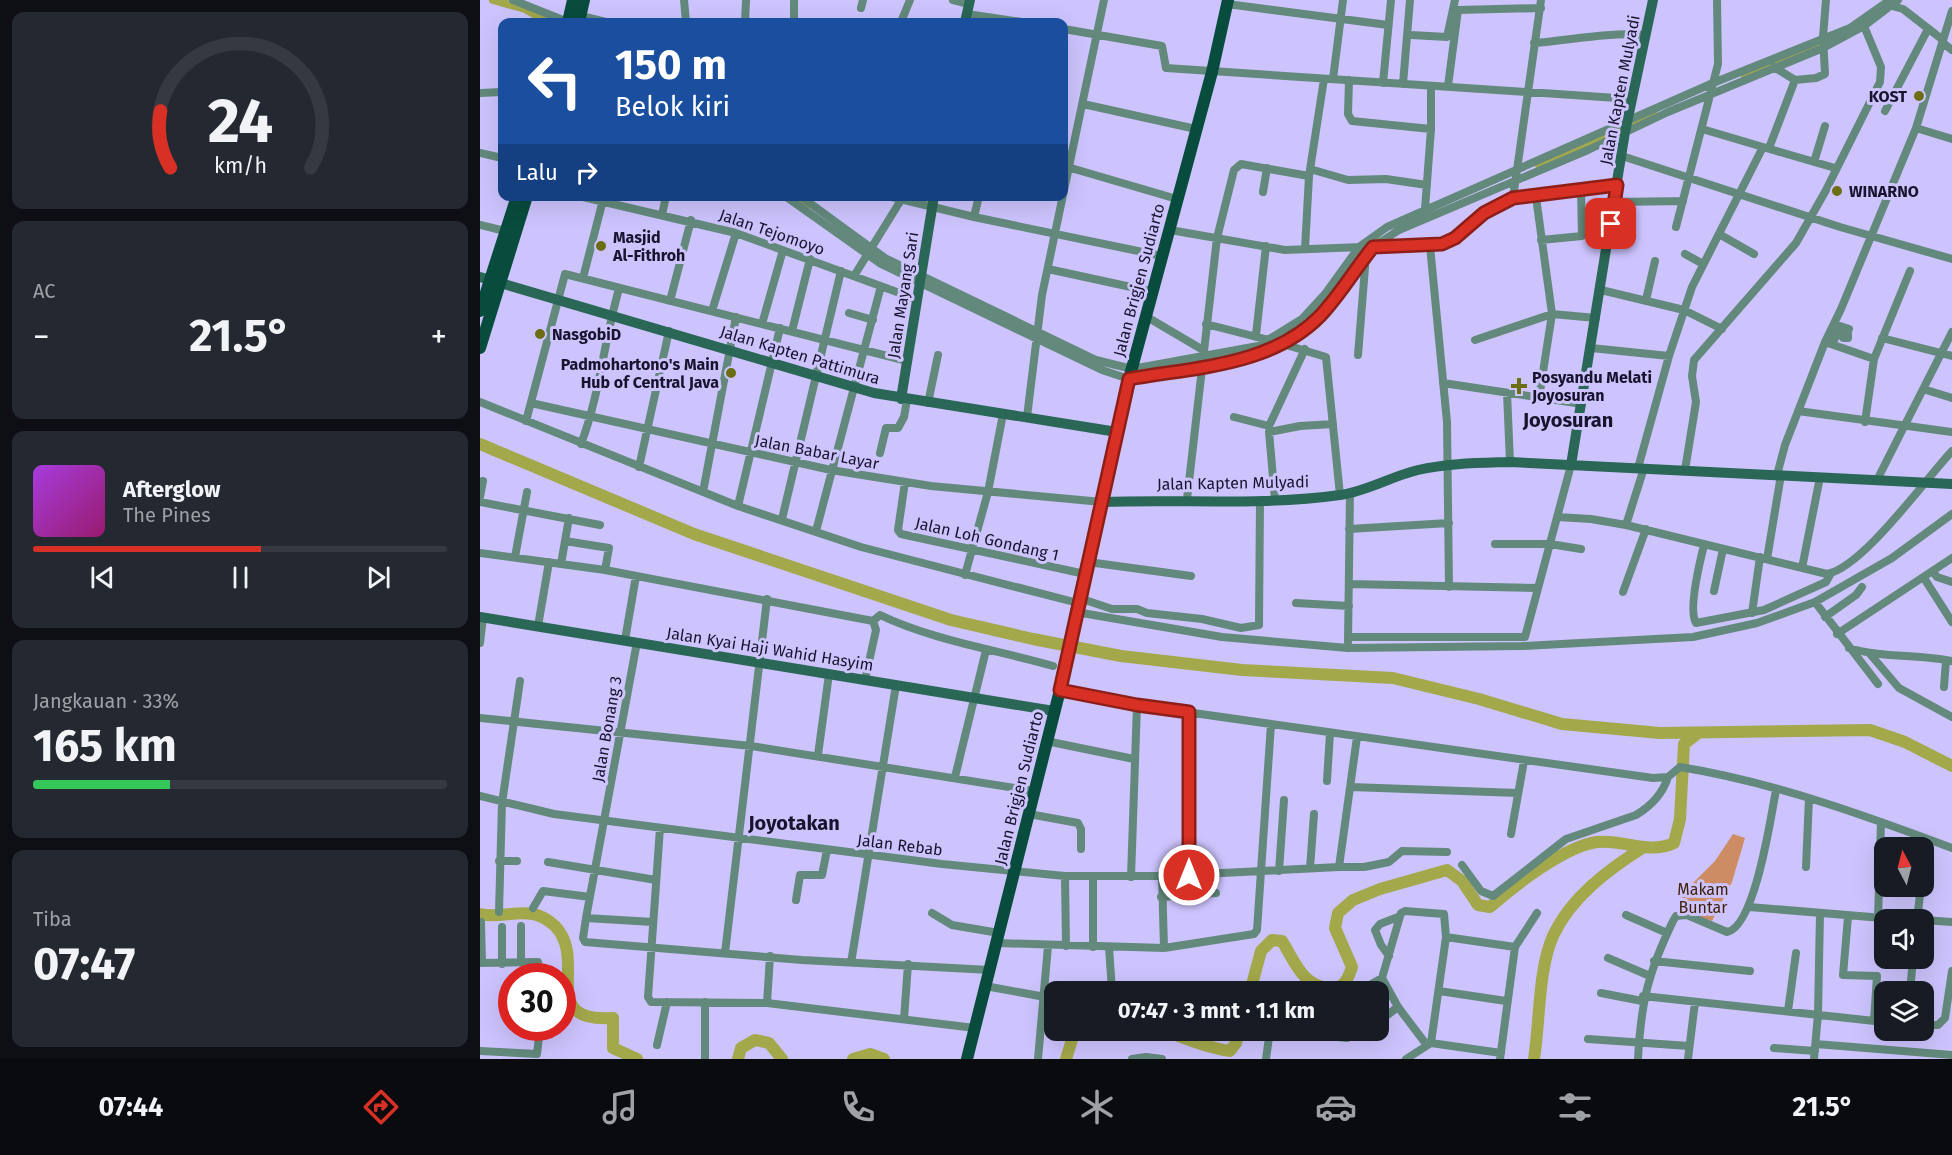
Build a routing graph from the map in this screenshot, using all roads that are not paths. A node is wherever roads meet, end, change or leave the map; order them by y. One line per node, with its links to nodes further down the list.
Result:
1 (513, 0): 22 (street)
2 (573, 0): 23 (main road)
3 (584, 0): 24 (main road)
4 (684, 0): 25 (street)
5 (746, 0): 26 (street)
6 (794, 0): 27 (street)
7 (910, 0): 28 (street)
8 (953, 0): 20 (street)
9 (1104, 0): 35 (street)
10 (1343, 0): 30 (street)
11 (1391, 0): 31 (street)
12 (1410, 0): 48 (street)
13 (1455, 0): 36 (street)
14 (1653, 0): 37 (main road, Jalan Kapten Mulyadi)
15 (1717, 0): 51 (street)
16 (1826, 0): 39 (street)
17 (1227, 2): 30 (street); 43 (main road, Jalan Brigjen Sudiarto)
18 (1893, 2): 32 (street); 34 (street); 39 (street)
19 (1541, 4): 40 (street); 50 (street)
20 (968, 10): 29 (street)
21 (1952, 11): 38 (street)
22 (558, 18)
23 (569, 18)
24 (580, 18)
25 (686, 18)
26 (745, 18)
27 (794, 18)
28 (903, 18)
29 (997, 18)
30 (1340, 19): 31 (street); 44 (street)
31 (1388, 25): 47 (street)
32 (1864, 27): 39 (street); 73 (street)
33 (1068, 29): 35 (street)
34 (1929, 29): 38 (street); 57 (street)
35 (1098, 34): 43 (street); 56 (street)
36 (1411, 35)
37 (1644, 35): 40 (street); 55 (main road, Jalan Kapten Mulyadi)
38 (1943, 41): 41 (street); 60 (street)
39 (1823, 42): 42 (street); 46 (street); 51 (street)
40 (1534, 43): 54 (street)
41 (1952, 50)
42 (1774, 67): 46 (street); 51 (street)
43 (1212, 72): 44 (street); 61 (main road, Jalan Brigjen Sudiarto)
44 (1328, 79): 45 (street); 74 (street)
45 (1349, 80): 47 (street); 62 (street)
46 (1795, 80): 65 (street)
47 (1383, 83): 48 (street)
48 (1403, 84): 49 (street)
49 (1431, 86): 50 (street); 62 (street)
50 (1448, 86): 54 (street)
51 (1711, 89): 58 (street); 58 (street); 63 (street)
52 (498, 92): 53 (street)
53 (480, 93)
54 (1527, 93): 55 (street); 75 (street)
55 (1632, 99): 58 (main road, Jalan Kapten Mulyadi)
56 (1083, 104): 61 (street); 70 (street)
57 (1886, 111)
58 (1627, 126): 67 (main road, Jalan Kapten Mulyadi); 75 (street); 75 (street)
59 (1825, 126): 69 (street)
60 (1916, 128): 64 (street); 111 (street)
61 (1196, 129): 84 (main road, Jalan Brigjen Sudiarto)
62 (1431, 129): 77 (street)
63 (1702, 129): 65 (street); 76 (street)
64 (1952, 139)
65 (1766, 148): 69 (street); 81 (street)
66 (480, 153): 68 (street)
67 (1622, 156): 76 (street); 78 (main road, Jalan Kapten Mulyadi)
68 (498, 157)
69 (1814, 162): 73 (street)
70 (1068, 163)
71 (1068, 167): 84 (street)
72 (1266, 168): 74 (street); 80 (street); 112 (street)
73 (1835, 168): 102 (street)
74 (1309, 172): 77 (street); 118 (street)
75 (1516, 174): 83 (street); 99 (street); 117 (street)
76 (1690, 178): 81 (street); 96 (street)
77 (1427, 185): 99 (street)
78 (1617, 185): 79 (street); 98 (main road, Jalan Kapten Mulyadi)
79 (1581, 191): 82 (street); 113 (street)
80 (1263, 192)
81 (1741, 195): 102 (street); 110 (street)
82 (1536, 197): 83 (street); 113 (street)
83 (1513, 198): 115 (street)
84 (1177, 199): 106 (main road, Jalan Brigjen Sudiarto)
85 (515, 201): 107 (main road)
86 (525, 201): 135 (main road)
87 (603, 201): 133 (street)
88 (610, 201): 100 (street, Jalan Tejomoyo)
89 (665, 201): 100 (street)
90 (793, 201): 120 (street)
91 (806, 201): 120 (street)
92 (900, 201): 120 (street)
93 (917, 201): 97 (street)
94 (978, 201): 101 (street)
95 (1061, 201): 109 (street)
96 (1683, 201): 98 (street); 105 (street)
97 (933, 202): 101 (street); 134 (main road, Jalan Mayang Sari)
98 (1615, 202): 138 (main road, Jalan Kapten Mulyadi)
99 (1425, 209): 116 (street)
100 (662, 215): 103 (street, Jalan Tejomoyo)
101 (974, 217): 109 (street)
102 (1812, 217): 111 (street); 157 (street)
103 (691, 220): 108 (street, Jalan Tejomoyo); 143 (street)
104 (480, 225): 107 (street)
105 (1677, 227)
106 (1170, 230): 112 (street); 124 (main road, Jalan Brigjen Sudiarto)
107 (505, 231): 135 (main road)
108 (736, 233): 119 (street, Jalan Tejomoyo); 146 (street)
109 (1056, 234): 124 (street); 129 (street)
110 (1719, 234): 122 (street); 128 (street)
111 (1871, 236): 125 (street); 167 (street)
112 (1217, 237): 114 (street); 155 (street)
113 (1541, 240): 149 (street)
114 (1266, 246): 118 (street); 161 (street)
115 (1430, 246): 117 (street); 184 (street)
116 (1360, 247): 117 (street); 118 (street); 166 (street)
117 (1372, 247): 123 (street)
118 (1305, 249)
119 (783, 250): 126 (street, Jalan Tejomoyo); 154 (street)
120 (867, 250): 132 (street); 134 (street)
121 (1685, 254): 128 (street)
122 (1754, 254)
123 (1366, 255): 166 (street); 174 (street)
124 (1162, 256): 139 (main road, Jalan Brigjen Sudiarto)
125 (1952, 259)
126 (810, 260): 130 (street, Jalan Tejomoyo); 159 (street)
127 (1655, 261): 142 (street)
128 (1703, 264): 144 (street)
129 (1048, 269): 139 (street); 162 (street)
130 (841, 271): 132 (street, Jalan Tejomoyo); 164 (street)
131 (1910, 271): 163 (street)
132 (854, 276): 136 (street, Jalan Tejomoyo)
133 (584, 278): 137 (street); 140 (street)
134 (920, 279): 141 (main road, Jalan Mayang Sari); 162 (street)
135 (491, 280): 140 (main road, Jalan Kapten Pattimura); 145 (main road); 168 (main road)
136 (881, 286): 141 (street, Jalan Tejomoyo); 153 (street)
137 (619, 289): 143 (street); 148 (street)
138 (1600, 290): 142 (street); 152 (main road, Jalan Kapten Mulyadi)
139 (1154, 292): 151 (main road, Jalan Brigjen Sudiarto)
140 (557, 298): 148 (main road, Jalan Kapten Pattimura); 192 (street)
141 (916, 299): 181 (main road, Jalan Mayang Sari)
142 (1646, 300): 144 (street)
143 (670, 301): 146 (street)
144 (1684, 310): 157 (street); 176 (street)
145 (480, 311)
146 (712, 311): 150 (street)
147 (849, 313): 153 (street)
148 (612, 314): 158 (main road, Jalan Kapten Pattimura); 199 (street)
149 (1552, 314): 152 (street); 165 (street); 188 (street)
150 (736, 317): 154 (street); 170 (street)
151 (1147, 317): 178 (street); 183 (main road, Jalan Brigjen Sudiarto)
152 (1596, 318): 169 (main road, Jalan Kapten Mulyadi)
153 (873, 320): 172 (street)
154 (762, 324): 156 (street)
155 (1206, 324): 161 (street); 178 (street)
156 (780, 328): 159 (street); 180 (street)
157 (1722, 329): 219 (street)
158 (669, 331): 170 (main road, Jalan Kapten Pattimura); 204 (street)
159 (792, 331): 164 (street)
160 (1952, 332): 173 (street)
161 (1256, 335): 166 (street)
162 (1037, 336): 183 (street); 197 (street)
163 (1882, 338): 173 (street); 179 (street)
164 (823, 339): 172 (street); 182 (street)
165 (1475, 340)
166 (1277, 342): 171 (street); 178 (street); 178 (street)
167 (1829, 342): 179 (street); 195 (street)
168 (480, 348)
169 (1591, 348): 176 (street); 194 (main road, Jalan Kapten Mulyadi)
170 (730, 349): 180 (main road, Jalan Kapten Pattimura); 208 (street)
171 (1305, 349): 198 (street); 202 (street)
172 (864, 351): 181 (street); 185 (street)
173 (1941, 353): 177 (street); 186 (street)
174 (1358, 354)
175 (938, 355): 193 (street)
176 (1669, 356): 217 (street)
177 (1952, 356)
178 (1202, 359): 183 (street); 232 (street)
179 (1874, 359): 201 (street)
180 (773, 361): 182 (main road, Jalan Kapten Pattimura); 210 (street)
181 (907, 361): 190 (main road, Jalan Mayang Sari)
182 (815, 374): 185 (main road, Jalan Kapten Pattimura); 213 (street)
183 (1131, 374): 205 (main road, Jalan Brigjen Sudiarto)
184 (1443, 382): 187 (street); 214 (street)
185 (855, 387): 190 (main road, Jalan Kapten Pattimura); 218 (street)
186 (1923, 389): 189 (street); 203 (street)
187 (1507, 393): 188 (street); 212 (street)
188 (1539, 398): 194 (street)
189 (1952, 398)
190 (904, 399): 193 (main road, Jalan Kapten Pattimura); 211 (street)
191 (480, 402): 200 (street)
192 (531, 403): 199 (street, Jalan Babar Layar); 200 (street)
193 (928, 403): 196 (main road, Jalan Kapten Pattimura)
194 (1582, 404): 215 (main road, Jalan Kapten Mulyadi)
195 (1798, 411): 201 (street); 220 (street)
196 (1003, 414): 197 (main road, Jalan Kapten Pattimura); 229 (street)
197 (1027, 417): 205 (main road, Jalan Kapten Pattimura)
198 (1234, 417)
199 (591, 418): 204 (street, Jalan Babar Layar); 207 (street)
200 (526, 421): 207 (street)
201 (1865, 422): 203 (street)
202 (1333, 424): 230 (street); 233 (street)
203 (1906, 427): 206 (street); 222 (street)
204 (648, 430): 208 (street, Jalan Babar Layar); 216 (street)
205 (1117, 432): 236 (main road, Jalan Brigjen Sudiarto)
206 (1952, 432)
207 (581, 444): 216 (street)
208 (711, 444): 210 (street, Jalan Babar Layar); 228 (street)
209 (1952, 451): 225 (street)
210 (751, 452): 213 (street, Jalan Babar Layar); 237 (street)
211 (880, 453)
212 (1509, 462): 214 (main road, Jalan Kapten Mulyadi); 215 (main road, Jalan Kapten Mulyadi)
213 (797, 463): 218 (street, Jalan Babar Layar); 242 (street)
214 (1450, 465): 230 (main road, Jalan Kapten Mulyadi); 243 (street)
215 (1571, 465): 217 (main road); 240 (street)
216 (639, 467): 228 (street)
217 (1641, 468): 219 (main road); 245 (street)
218 (831, 470): 224 (street, Jalan Babar Layar); 248 (street)
219 (1685, 470): 220 (main road)
220 (1779, 475): 221 (main road); 258 (street)
221 (1820, 477): 222 (main road); 263 (street)
222 (1877, 480): 225 (main road)
223 (483, 482): 231 (street)
224 (905, 482): 229 (street, Jalan Babar Layar); 255 (street, Jalan Loh Gondang 1)
225 (1924, 482): 226 (main road); 266 (street)
226 (1952, 484)
227 (527, 492): 238 (street)
228 (703, 492): 237 (street)
229 (988, 492): 236 (street, Jalan Babar Layar); 255 (street)
230 (1345, 494): 233 (main road, Jalan Kapten Mulyadi); 246 (street)
231 (480, 497)
232 (1186, 499): 234 (main road, Jalan Kapten Mulyadi); 236 (main road, Jalan Kapten Mulyadi)
233 (1275, 500): 234 (main road, Jalan Kapten Mulyadi)
234 (1260, 501): 285 (street)
235 (480, 502): 238 (street)
236 (1102, 502): 261 (main road, Jalan Brigjen Sudiarto)
237 (738, 506): 242 (street)
238 (524, 509): 241 (street); 257 (street)
239 (1952, 513): 280 (street)
240 (1557, 517): 245 (street); 251 (street)
241 (569, 518): 244 (street); 249 (street)
242 (782, 519): 248 (street)
243 (1449, 523): 246 (street); 275 (street)
244 (600, 525)
245 (1626, 525): 247 (street)
246 (1350, 529): 274 (street)
247 (1646, 529): 252 (street); 279 (street)
248 (816, 531): 269 (street)
249 (565, 541): 262 (street); 264 (street)
250 (1495, 544): 251 (street)
251 (1550, 544): 253 (street); 277 (street)
252 (1704, 544): 254 (street); 286 (street)
253 (1581, 549)
254 (1723, 549): 258 (street); 278 (street)
255 (971, 550): 267 (street, Jalan Loh Gondang 1); 269 (street)
256 (480, 553): 257 (street)
257 (515, 557): 260 (street)
258 (1763, 558): 263 (street); 286 (street)
259 (1951, 561): 265 (street)
260 (549, 562): 262 (street); 291 (street)
261 (1088, 562): 267 (main road, Jalan Brigjen Sudiarto); 270 (street)
262 (561, 564): 264 (street)
263 (1802, 568): 266 (street)
264 (605, 570): 268 (street)
265 (1933, 572): 271 (street); 273 (street)
266 (1831, 573): 272 (street)
267 (1085, 574): 285 (main road, Jalan Brigjen Sudiarto)
268 (636, 576): 281 (street); 294 (street)
269 (965, 576): 285 (street)
270 (1191, 576)
271 (1924, 578): 290 (street); 292 (street)
272 (1826, 582): 280 (street); 286 (street)
273 (1952, 582)
274 (1349, 585): 275 (street); 284 (street)
275 (1449, 587): 277 (street)
276 (1862, 587): 288 (street)
277 (1538, 588): 293 (street)
278 (1714, 591)
279 (1623, 592)
280 (1823, 597): 282 (street)
281 (767, 599): 289 (street); 302 (street)
282 (1815, 602): 288 (street); 297 (street)
283 (1296, 603): 284 (street)
284 (1348, 606): 293 (street)
285 (1076, 609): 297 (street); 310 (main road, Jalan Brigjen Sudiarto)
286 (1752, 613)
287 (481, 617): 291 (main road, Jalan Kyai Haji Wahid Hasyim); 296 (street)
288 (1825, 617): 292 (street)
289 (873, 621): 299 (street); 305 (street)
290 (1952, 622)
291 (538, 626): 294 (main road, Jalan Kyai Haji Wahid Hasyim)
292 (1837, 634): 298 (street)
293 (1348, 638): 297 (street)
294 (625, 640): 295 (main road, Jalan Kyai Haji Wahid Hasyim)
295 (637, 642): 302 (main road, Jalan Kyai Haji Wahid Hasyim); 319 (street, Jalan Bonang 3)
296 (480, 643)
297 (1348, 648)
298 (1849, 648): 300 (street); 307 (street)
299 (986, 650): 303 (street); 311 (street)
300 (1870, 654): 301 (street); 315 (street)
301 (1949, 660): 309 (street)
302 (759, 662): 304 (main road, Jalan Kyai Haji Wahid Hasyim); 323 (street)
303 (1053, 666)
304 (829, 674): 305 (main road, Jalan Kyai Haji Wahid Hasyim); 324 (street)
305 (865, 680): 308 (main road, Jalan Kyai Haji Wahid Hasyim)
306 (520, 681): 317 (street)
307 (1878, 684)
308 (896, 685): 311 (main road, Jalan Kyai Haji Wahid Hasyim); 327 (street)
309 (1944, 687)
310 (1060, 690): 312 (street); 313 (main road, Jalan Brigjen Sudiarto)
311 (973, 698): 313 (main road, Jalan Kyai Haji Wahid Hasyim); 328 (street)
312 (1137, 705): 314 (street); 325 (street)
313 (1054, 711): 322 (main road, Jalan Brigjen Sudiarto)
314 (1189, 712): 318 (street); 362 (street)
315 (1952, 717)
316 (480, 718): 317 (street)
317 (516, 723): 319 (street); 338 (street)
318 (1271, 724): 320 (street); 360 (street)
319 (620, 733): 323 (street); 341 (street, Jalan Bonang 3)
320 (1330, 733): 321 (street); 330 (street)
321 (1357, 737): 326 (street); 331 (street)
322 (1046, 741): 325 (street); 333 (main road, Jalan Brigjen Sudiarto)
323 (751, 746): 324 (street); 345 (street)
324 (818, 755): 327 (street)
325 (1134, 759): 366 (street)
326 (1524, 761): 329 (street); 334 (street)
327 (884, 766): 328 (street); 350 (street)
328 (955, 777): 333 (street)
329 (1668, 777): 332 (street); 354 (street)
330 (1327, 781)
331 (1351, 787): 334 (street); 355 (street)
332 (1776, 790): 336 (street); 372 (street)
333 (1034, 791): 339 (main road, Jalan Brigjen Sudiarto)
334 (1518, 793): 344 (street)
335 (480, 796): 338 (street, Jalan Rebab)
336 (1809, 798): 342 (street); 356 (street)
337 (1284, 800): 359 (street)
338 (502, 803): 341 (street, Jalan Rebab); 351 (street)
339 (1029, 814): 347 (street); 361 (main road, Jalan Brigjen Sudiarto)
340 (1314, 814): 357 (street)
341 (604, 821): 343 (street, Jalan Rebab); 358 (street, Jalan Bonang 3)
342 (1881, 822): 346 (street); 374 (street)
343 (660, 828): 345 (street, Jalan Rebab); 367 (street)
344 (1511, 834)
345 (738, 837): 348 (street, Jalan Rebab); 400 (street)
346 (1952, 848)
347 (1081, 849)
348 (827, 850): 350 (street, Jalan Rebab); 371 (street)
349 (1447, 852): 355 (street, Jalan Rebab)
350 (868, 854): 361 (street, Jalan Rebab); 411 (street)
351 (499, 861): 352 (street); 375 (street)
352 (517, 861)
353 (548, 862): 358 (street)
354 (1462, 865)
355 (1339, 867): 357 (street, Jalan Rebab)
356 (1806, 867)
357 (1310, 868): 359 (street, Jalan Rebab)
358 (595, 870): 367 (street); 369 (street, Jalan Bonang 3)
359 (1279, 871): 360 (street, Jalan Rebab)
360 (1260, 872): 362 (street, Jalan Rebab); 399 (street)
361 (1015, 873): 363 (street, Jalan Rebab); 392 (main road, Jalan Brigjen Sudiarto)
362 (1189, 875): 365 (street, Jalan Rebab)
363 (1065, 876): 364 (street, Jalan Rebab); 394 (street)
364 (1093, 876): 366 (street, Jalan Rebab); 396 (street)
365 (1162, 876): 366 (street, Jalan Rebab); 370 (street)
366 (1131, 877)
367 (656, 880): 387 (street)
368 (1216, 893): 370 (street)
369 (590, 897): 373 (street); 382 (street, Jalan Bonang 3)
370 (1161, 897): 399 (street)
371 (796, 900)
372 (1749, 907): 378 (street); 390 (street)
373 (533, 908)
374 (1878, 909)
375 (499, 912)
376 (932, 913): 392 (street)
377 (1537, 913): 398 (street)
378 (1820, 914): 381 (street); 437 (street)
379 (1626, 915): 390 (street)
380 (1398, 917): 391 (street); 403 (street); 403 (street)
381 (1848, 917): 383 (street); 422 (street)
382 (586, 918): 387 (street); 395 (street)
383 (1874, 918)
384 (1934, 920): 385 (street)
385 (1952, 921)
386 (481, 922): 407 (street)
387 (653, 922): 395 (street)
388 (502, 927): 408 (street)
389 (521, 927): 406 (street)
390 (1667, 933): 405 (street)
391 (1446, 937): 398 (street); 424 (street)
392 (998, 938): 393 (street); 414 (main road, Jalan Brigjen Sudiarto)
393 (1048, 946): 394 (street); 419 (street)
394 (1066, 946): 396 (street)
395 (651, 947): 400 (street); 429 (street)
396 (1093, 947): 397 (street)
397 (1109, 947): 399 (street); 420 (street)
398 (1515, 947): 428 (street)
399 (1164, 948)
400 (725, 953): 402 (street)
401 (1797, 953): 435 (street)
402 (770, 956): 411 (street); 432 (street)
403 (1389, 956): 418 (street)
404 (1608, 958): 417 (street)
405 (1654, 961): 415 (street); 417 (street)
406 (521, 962): 409 (street); 410 (street)
407 (481, 963): 412 (street)
408 (502, 963)
409 (512, 963)
410 (539, 963)
411 (851, 963): 413 (street)
412 (498, 964)
413 (908, 964): 414 (street); 438 (street)
414 (990, 970): 423 (main road, Jalan Brigjen Sudiarto)
415 (1750, 971)
416 (1952, 971): 440 (street)
417 (1650, 976): 427 (street)
418 (1382, 978): 421 (street); 434 (street)
419 (1046, 981)
420 (1111, 981)
421 (1377, 981)
422 (1876, 981)
423 (985, 987): 426 (street); 441 (main road, Jalan Brigjen Sudiarto)
424 (1439, 991): 428 (street); 442 (street)
425 (1601, 993): 427 (street)
426 (1044, 997)
427 (1643, 998): 431 (street); 445 (street)
428 (1506, 1001): 455 (street)
429 (667, 1002): 430 (street); 449 (street)
430 (705, 1002): 432 (street); 456 (street)
431 (1695, 1002): 435 (street); 450 (street)
432 (767, 1003): 438 (street)
433 (1044, 1006): 458 (street)
434 (1398, 1007): 436 (street); 443 (street)
435 (1788, 1011): 437 (street)
436 (1389, 1014)
437 (1818, 1014): 439 (street); 453 (street)
438 (904, 1019): 441 (street)
439 (1874, 1021)
440 (1934, 1025)
441 (975, 1028): 457 (main road, Jalan Brigjen Sudiarto)
442 (1433, 1028): 443 (street); 448 (street)
443 (1419, 1032): 448 (street)
444 (1588, 1039): 445 (street)
445 (1639, 1040): 450 (street); 463 (street)
446 (538, 1041): 452 (street)
447 (1268, 1041): 461 (street)
448 (1429, 1043): 455 (street); 462 (street)
449 (657, 1045)
450 (1689, 1046): 464 (street)
451 (1774, 1048): 453 (street)
452 (480, 1051)
453 (1815, 1052): 454 (street)
454 (1952, 1055)
455 (1500, 1056)
456 (705, 1059)
457 (967, 1059)
458 (1038, 1059)
459 (1132, 1059): 460 (street)
460 (1162, 1059)
461 (1266, 1059)
462 (1406, 1059)
463 (1638, 1059)
464 (1688, 1059)

